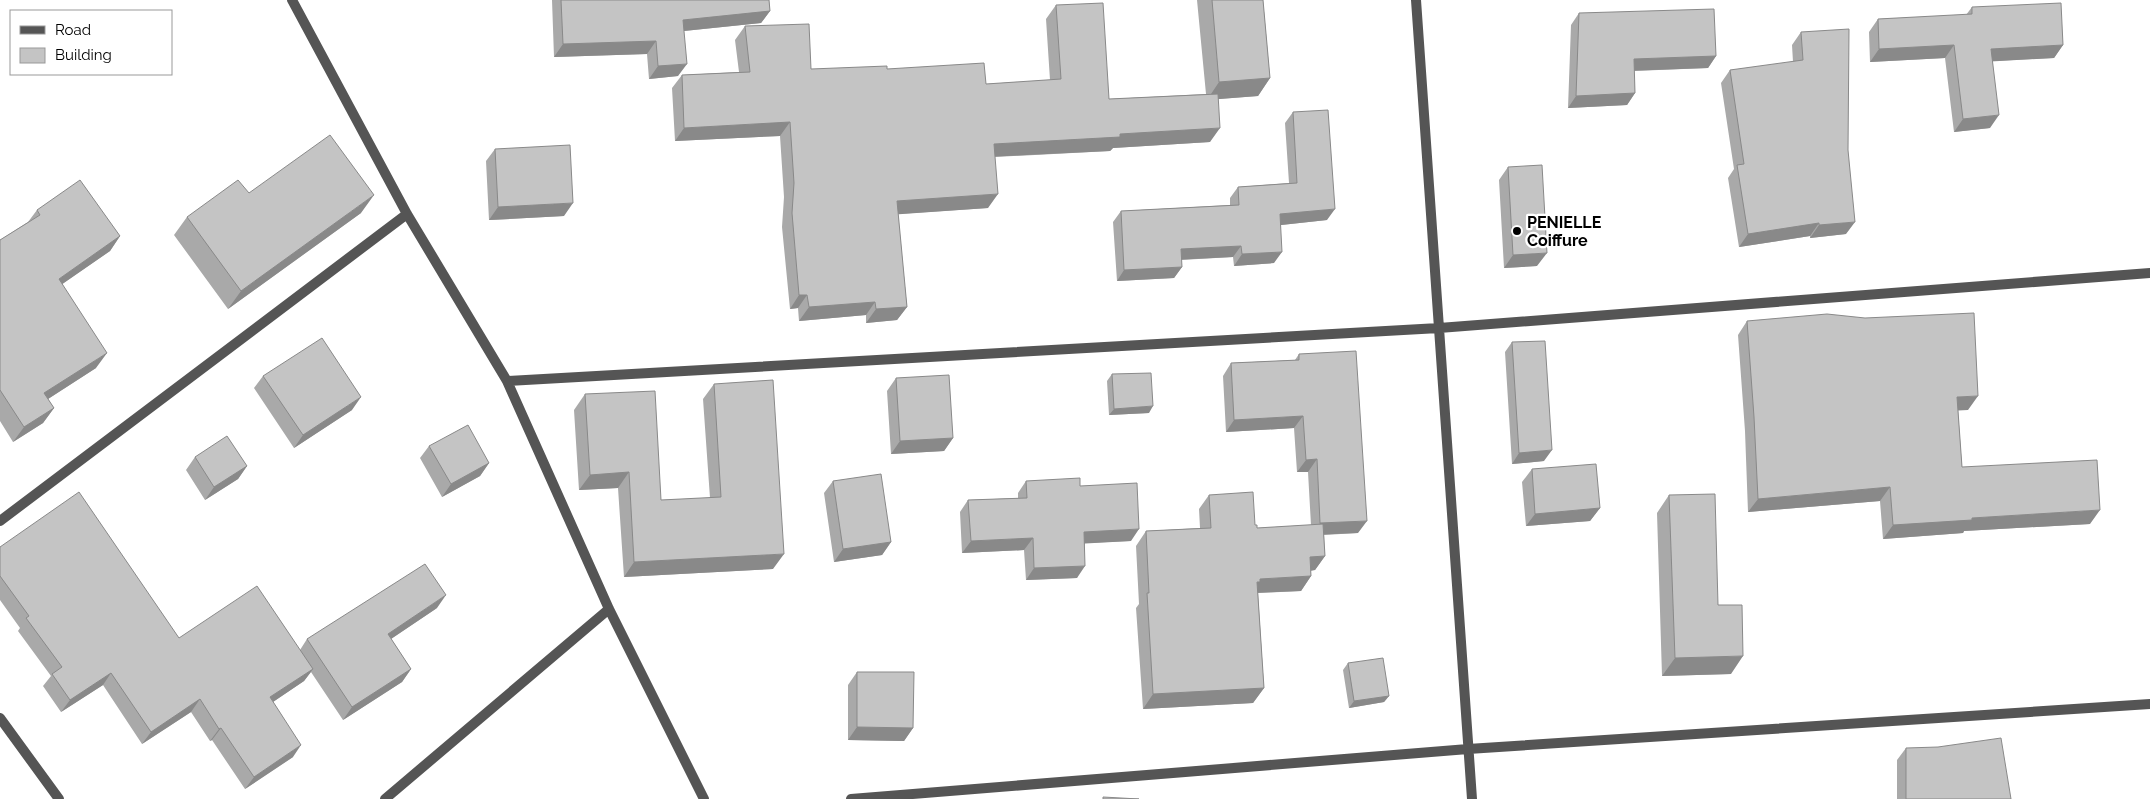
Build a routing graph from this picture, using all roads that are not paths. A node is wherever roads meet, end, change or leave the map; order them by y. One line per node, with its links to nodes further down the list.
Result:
1 (292, 0): 3 (street)
2 (1416, 0): 5 (street)
3 (407, 214): 6 (street); 7 (street)
4 (2150, 272): 5 (street)
5 (1439, 328): 6 (street); 11 (street)
6 (507, 381): 8 (street)
7 (0, 520)
8 (609, 609): 13 (street); 14 (street)
9 (2150, 704): 11 (street)
10 (0, 718): 12 (street)
11 (1468, 749): 15 (street); 16 (street)
12 (59, 799)
13 (385, 799)
14 (704, 799)
15 (851, 799)
16 (1472, 799)

